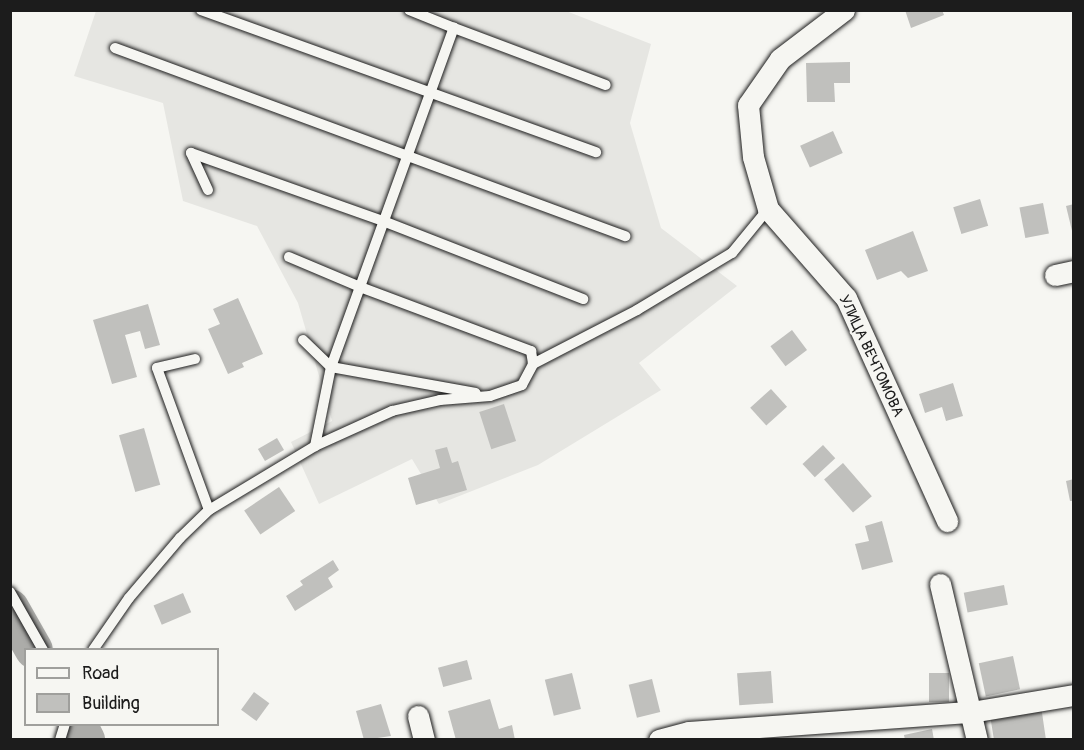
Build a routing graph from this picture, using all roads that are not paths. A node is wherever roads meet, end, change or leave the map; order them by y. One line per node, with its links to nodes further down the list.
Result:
1 (201, 10): 7 (lane)
2 (409, 10): 4 (lane)
3 (844, 10): 11 (street)
4 (454, 28): 6 (lane); 7 (lane)
5 (115, 48): 9 (lane)
6 (606, 85)
7 (430, 93): 8 (lane); 9 (lane)
8 (596, 152)
9 (408, 155): 12 (lane); 13 (lane)
10 (208, 190): 12 (lane)
11 (768, 209): 19 (lane); 24 (street, УЛИЦА ВЕЧТОМОВА)
12 (383, 221): 15 (lane); 16 (lane)
13 (625, 236)
14 (289, 257): 15 (lane)
15 (360, 287): 19 (lane); 20 (lane)
16 (584, 299)
17 (303, 340): 20 (lane)
18 (195, 359): 23 (lane)
19 (533, 364): 21 (lane)
20 (331, 367): 21 (lane); 22 (lane)
21 (490, 396): 22 (lane)
22 (315, 446): 23 (lane)
23 (209, 510): 28 (lane)
24 (947, 521)
25 (940, 584): 30 (street)
26 (10, 592): 27 (lane)
27 (42, 648)
28 (94, 648)
29 (1074, 695): 30 (street)
30 (971, 712): 33 (street); 34 (street)
31 (418, 716): 32 (street)
32 (424, 740)
33 (659, 740)
34 (977, 740)

